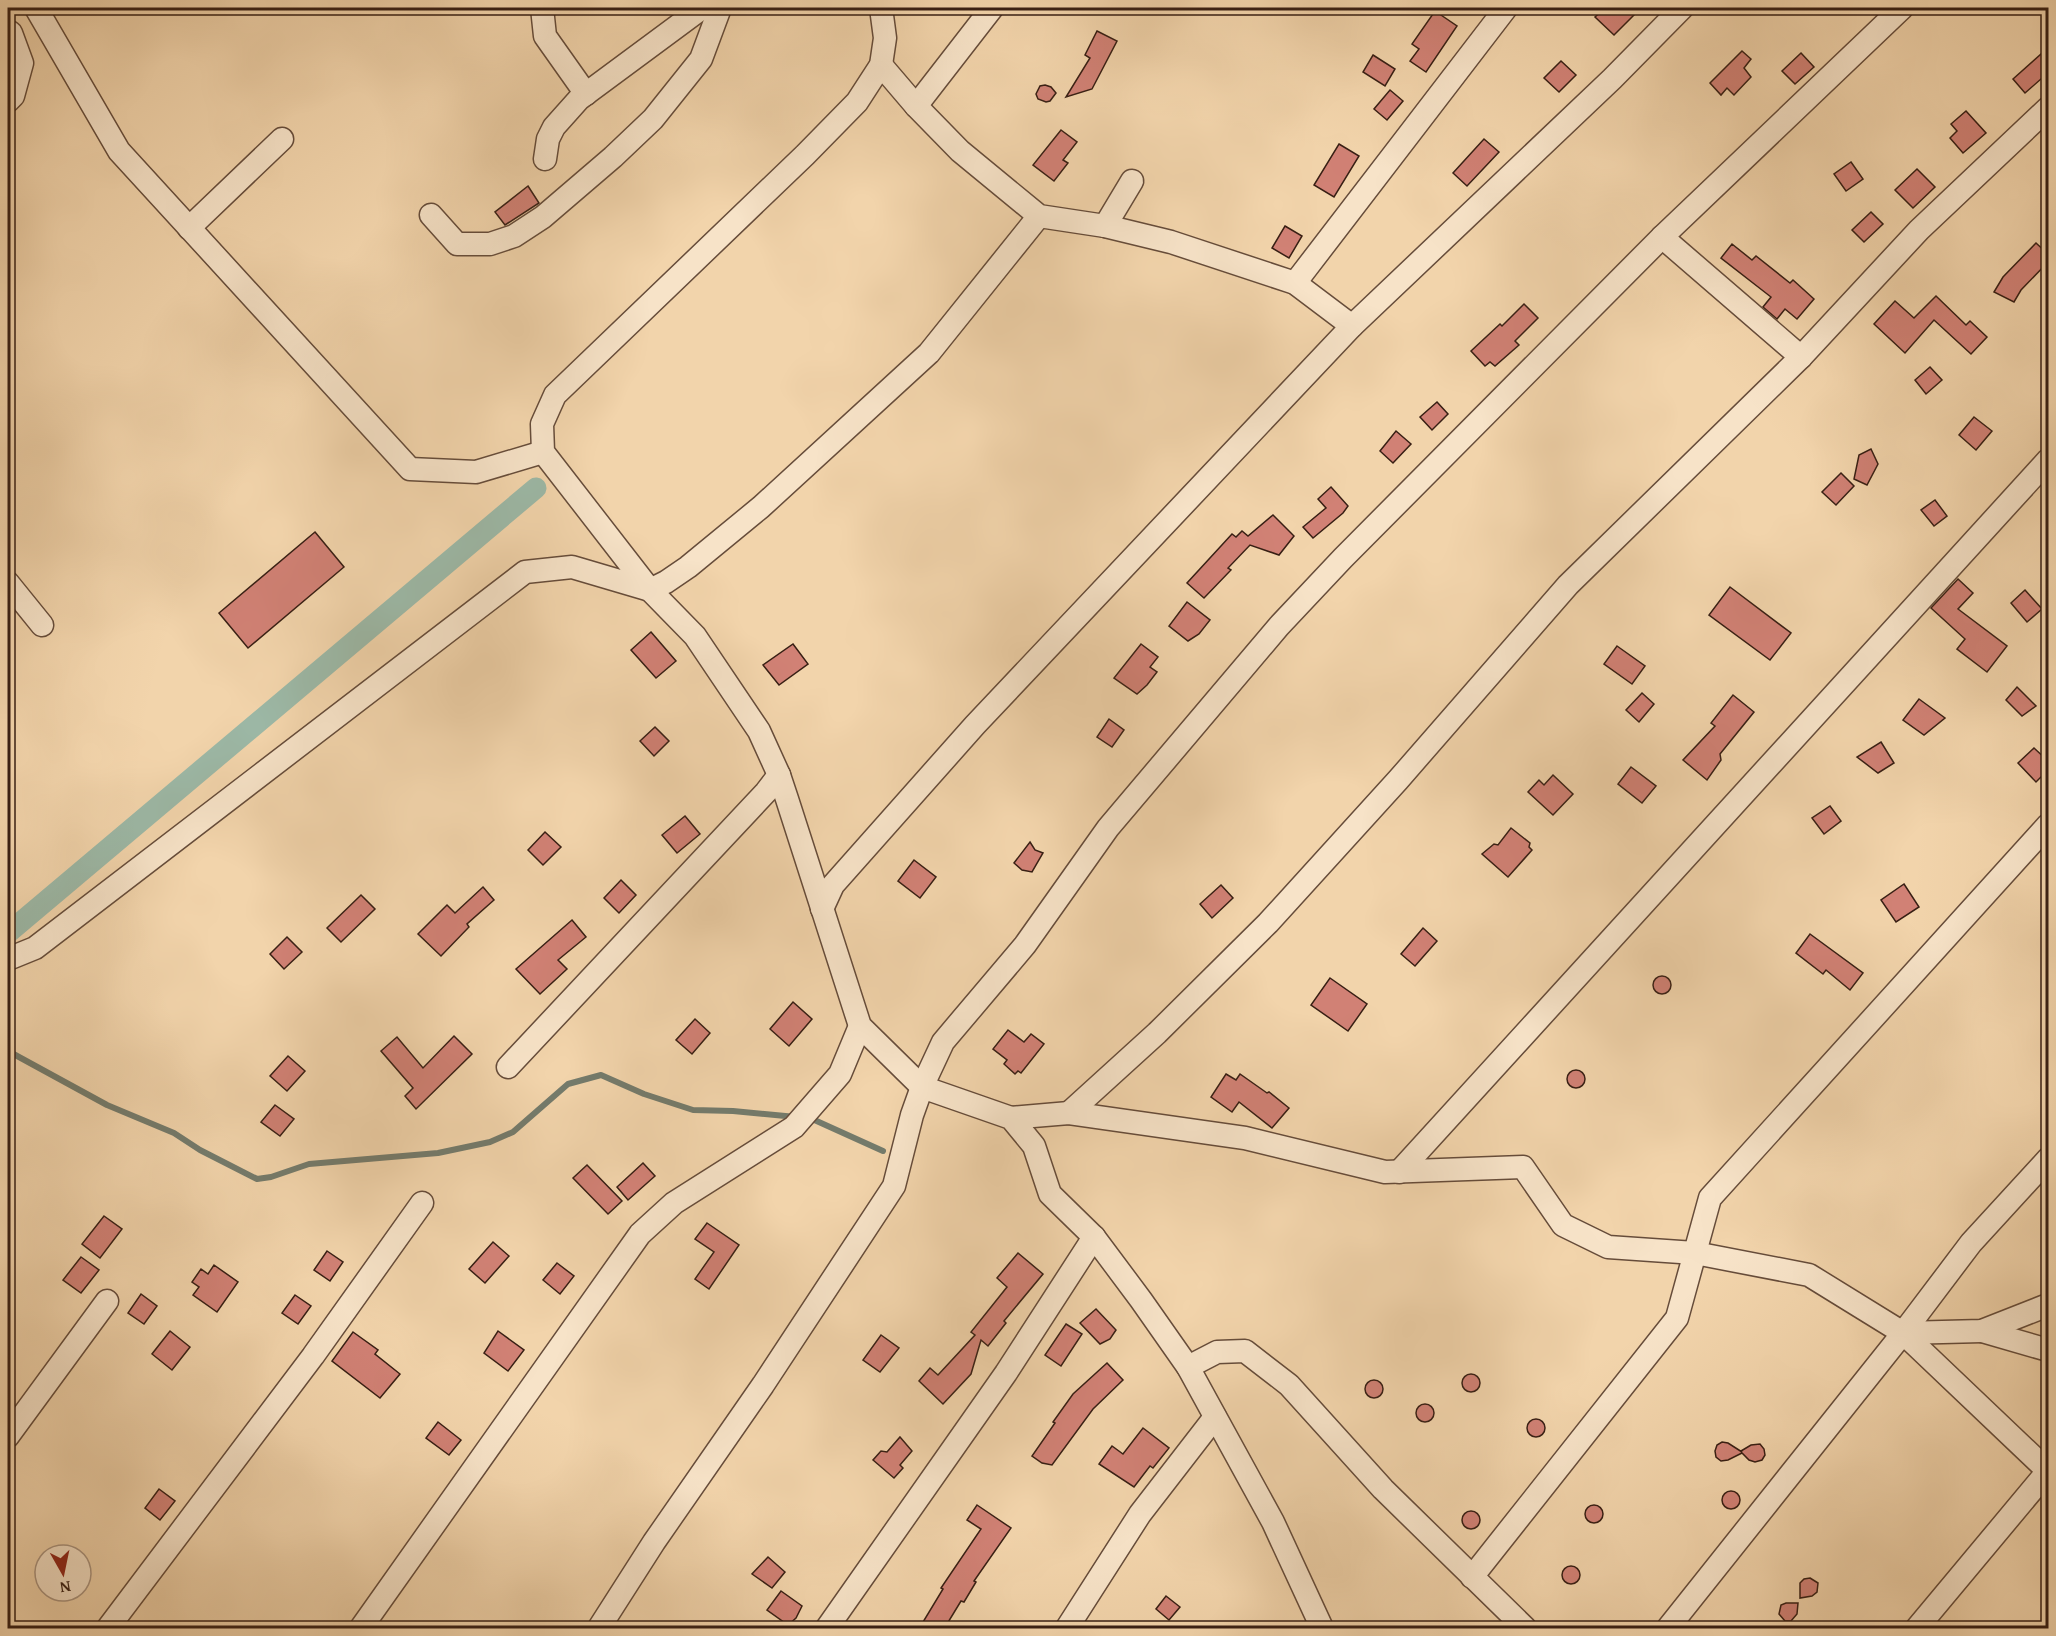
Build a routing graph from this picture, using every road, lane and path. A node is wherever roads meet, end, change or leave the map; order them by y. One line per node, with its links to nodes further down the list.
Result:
1 (36, 8): 22 (street)
2 (542, 8): 12 (street)
3 (702, 8): 12 (street)
4 (720, 8): 19 (street)
5 (881, 8): 11 (street)
6 (992, 8): 14 (street)
7 (1506, 8): 24 (street)
8 (1682, 8): 25 (street)
9 (1902, 8): 23 (street)
10 (8, 31): 13 (street)
11 (881, 65): 14 (street); 27 (street)
12 (586, 94): 17 (street)
13 (8, 101)
14 (916, 106): 20 (street)
15 (2049, 108): 26 (street)
16 (282, 139): 22 (street)
17 (545, 159)
18 (1132, 181): 21 (street)
19 (431, 215)
20 (1039, 216): 21 (street); 30 (street)
21 (1105, 225): 24 (street)
22 (189, 228): 27 (street)
23 (1662, 237): 26 (street); 38 (street)
24 (1295, 282): 25 (street)
25 (1352, 326): 34 (street)
26 (1802, 357): 39 (street)
27 (543, 452): 30 (street)
28 (2049, 460): 42 (street)
29 (8, 583): 31 (street)
30 (650, 590): 32 (street); 35 (street)
31 (42, 625)
32 (779, 775): 34 (street); 37 (street)
33 (2049, 825): 45 (street)
34 (822, 909): 36 (street)
35 (8, 959)
36 (860, 1026): 38 (street); 57 (street)
37 (508, 1067)
38 (922, 1087): 40 (street); 58 (street)
39 (1069, 1113): 40 (street); 42 (street)
40 (1011, 1118): 44 (street)
41 (2049, 1159): 49 (street)
42 (1399, 1172): 45 (street)
43 (422, 1203): 56 (street)
44 (1094, 1237): 51 (street); 59 (street)
45 (1695, 1253): 49 (street); 54 (street)
46 (107, 1301): 53 (street)
47 (2049, 1305): 48 (street)
48 (1982, 1331): 49 (street); 50 (street)
49 (1903, 1333): 62 (street); 63 (street)
50 (2049, 1350)
51 (1188, 1367): 52 (street); 54 (street)
52 (1215, 1417): 55 (street); 60 (street)
53 (8, 1436)
54 (1472, 1577): 61 (street)
55 (1312, 1622)
56 (108, 1629)
57 (361, 1629)
58 (599, 1629)
59 (827, 1629)
60 (1067, 1629)
61 (1525, 1629)
62 (1668, 1629)
63 (1917, 1629)

